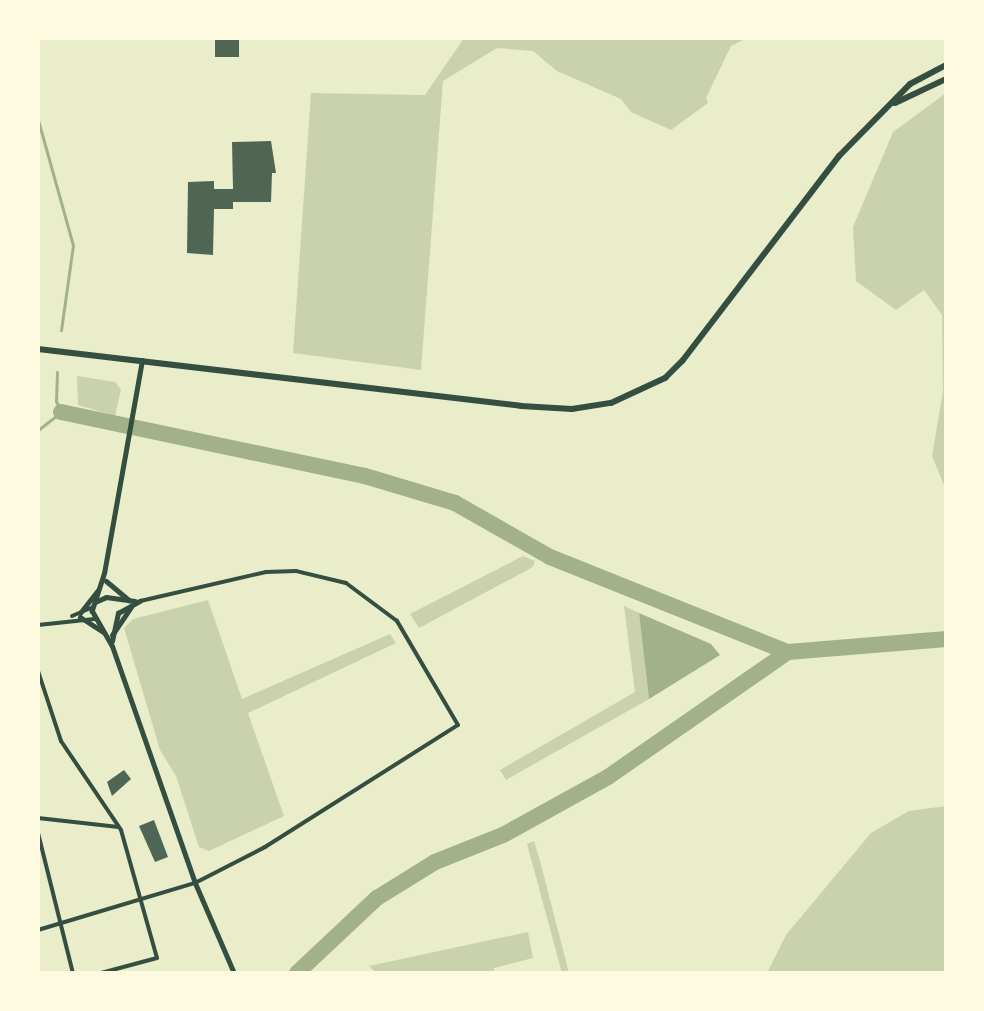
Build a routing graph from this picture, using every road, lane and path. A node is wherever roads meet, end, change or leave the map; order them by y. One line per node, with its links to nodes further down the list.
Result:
1 (946, 65): 3 (main road)
2 (946, 79): 3 (main road)
3 (895, 103): 5 (main road)
4 (38, 349): 5 (main road)
5 (142, 360): 6 (street)
6 (103, 582): 7 (street); 9 (street); 10 (street); 12 (street)
7 (112, 600): 9 (street); 10 (street); 11 (street)
8 (140, 601): 9 (street); 21 (street)
9 (132, 603): 11 (street); 16 (street)
10 (94, 605): 12 (street); 13 (street)
11 (118, 613): 14 (street)
12 (80, 615): 13 (street); 15 (street); 16 (street)
13 (96, 620): 14 (street); 16 (street)
14 (114, 620): 16 (street)
15 (38, 625)
16 (109, 636): 21 (street)
17 (38, 671): 19 (street)
18 (38, 818): 19 (street)
19 (118, 827): 22 (street)
20 (38, 833): 23 (street)
21 (195, 883): 22 (street); 27 (street)
22 (141, 901): 23 (street); 26 (street)
23 (58, 924): 24 (street); 25 (street)
24 (38, 930)
25 (73, 973)
26 (101, 973)
27 (234, 973)

